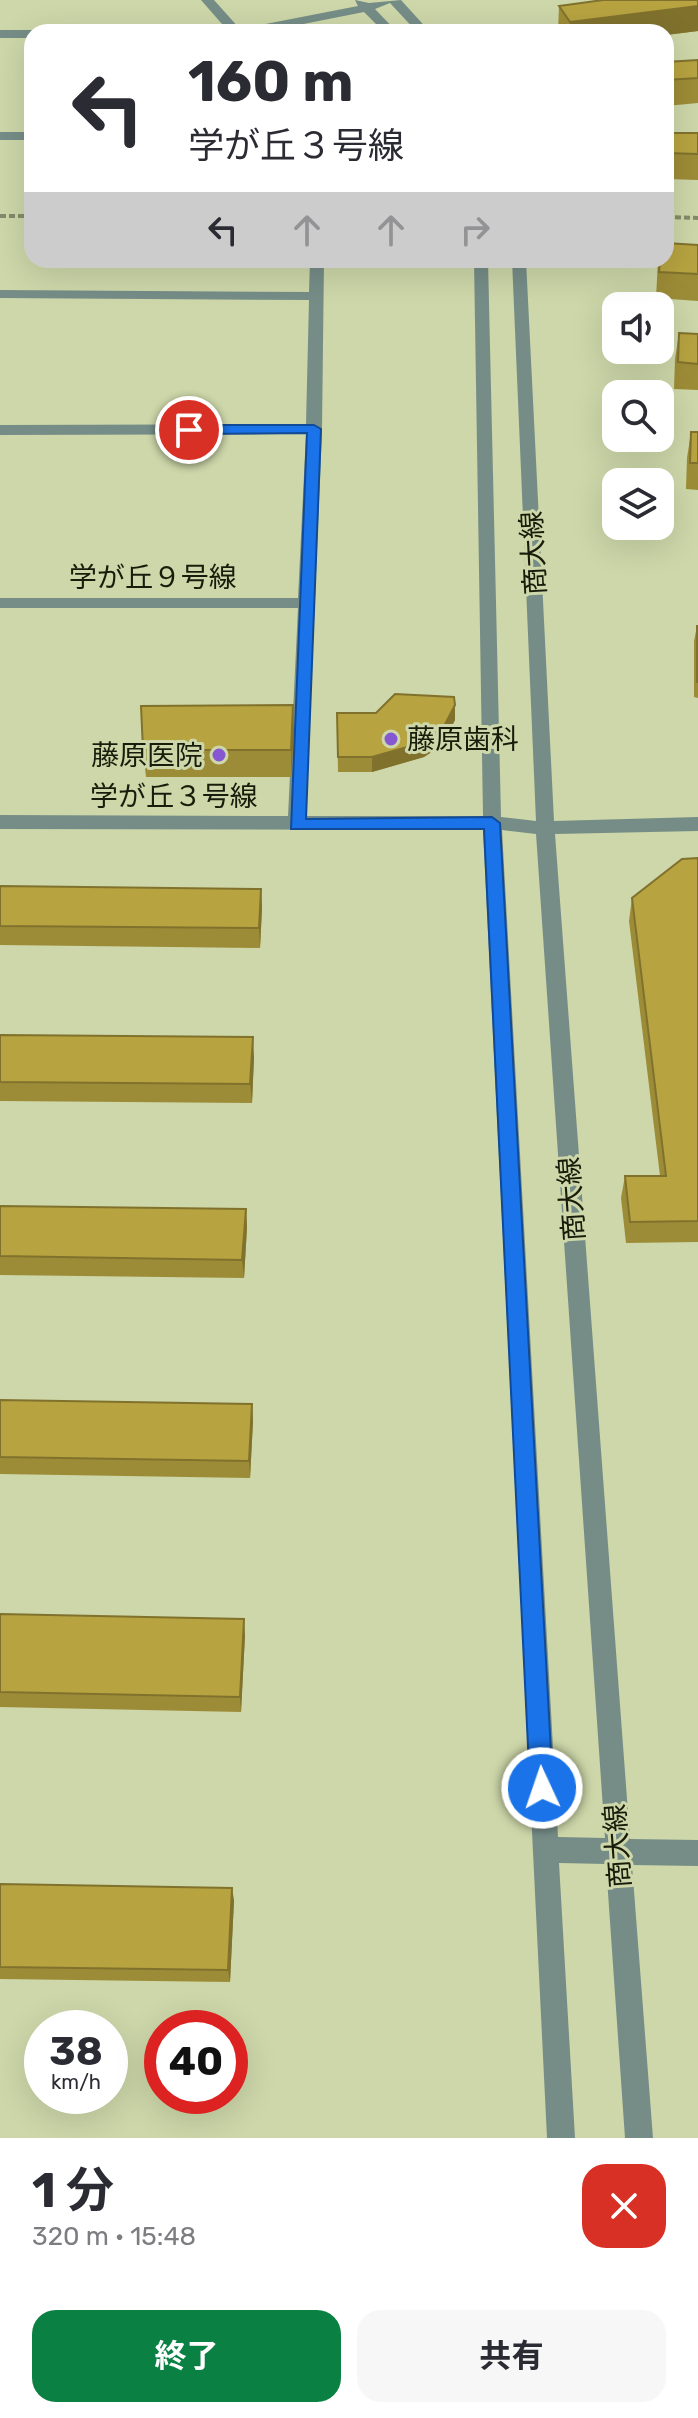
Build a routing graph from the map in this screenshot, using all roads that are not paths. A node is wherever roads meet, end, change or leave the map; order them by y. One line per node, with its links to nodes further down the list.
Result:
1 (207, 0): 5 (street)
2 (387, 0): 4 (street)
3 (394, 0): 8 (street)
4 (364, 4): 6 (street); 7 (street)
5 (229, 24)
6 (278, 24)
7 (383, 24)
8 (416, 24)
9 (0, 34): 10 (street)
10 (24, 34)
11 (0, 136): 12 (street)
12 (24, 136)
13 (317, 268): 17 (street)
14 (481, 268): 23 (street, 商大線)
15 (519, 268): 26 (street, 商大線)
16 (0, 294): 17 (street)
17 (316, 296): 18 (street)
18 (314, 429): 19 (street); 21 (street)
19 (0, 430)
20 (0, 603): 21 (street, 学が丘９号線)
21 (307, 603): 25 (street)
22 (0, 822): 25 (street, 学が丘３号線)
23 (492, 823): 25 (street, 学が丘３号線); 26 (street, 学が丘３号線); 27 (street, 商大線)
24 (698, 824): 26 (street, 学が丘３号線)
25 (297, 825)
26 (545, 828): 28 (street, 商大線)
27 (545, 1850): 28 (street); 30 (street, 商大線)
28 (617, 1851): 29 (street); 31 (street, 商大線)
29 (698, 1853)
30 (561, 2138)
31 (639, 2138)

